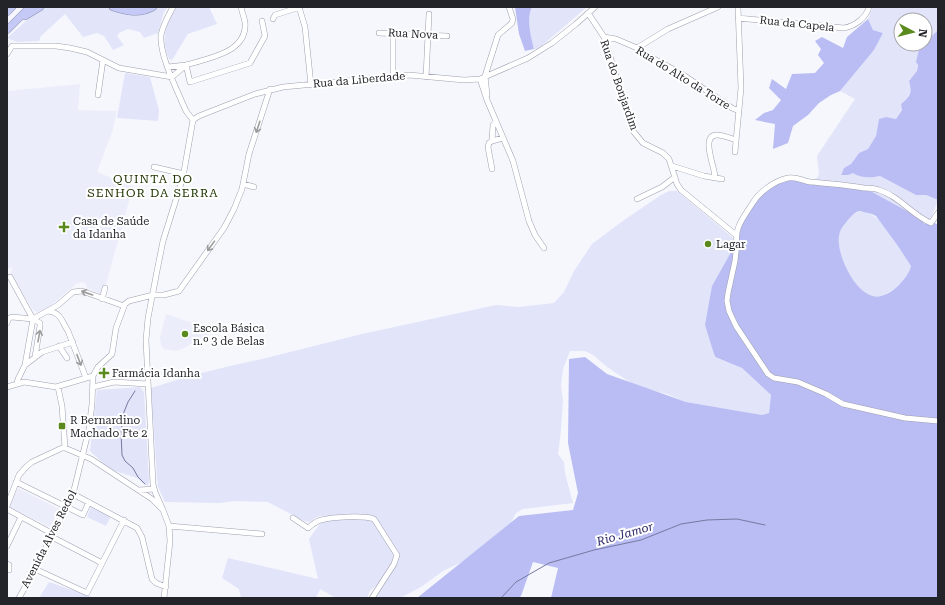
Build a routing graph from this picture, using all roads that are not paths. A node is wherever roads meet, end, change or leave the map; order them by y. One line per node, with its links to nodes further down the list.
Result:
1 (12, 7): 16 (highway)
2 (30, 7): 22 (highway)
3 (40, 7): 22 (highway)
4 (113, 7): 7 (highway)
5 (133, 7): 6 (highway)
6 (138, 7)
7 (153, 7)
8 (173, 7): 35 (street)
9 (241, 7): 34 (street)
10 (300, 7): 20 (street); 40 (street)
11 (509, 7): 39 (street)
12 (595, 7): 17 (street, Rua da Liberdade)
13 (718, 7): 31 (street)
14 (738, 7): 19 (street)
15 (869, 7): 19 (street, Rua da Capela)
16 (7, 12)
17 (588, 13): 28 (street, Rua do Bonjardim); 39 (street, Rua da Liberdade)
18 (430, 14): 26 (street)
19 (738, 18): 43 (street)
20 (273, 19)
21 (262, 21): 34 (street)
22 (13, 23): 23 (highway)
23 (7, 30)
24 (379, 33): 25 (street, Rua Nova)
25 (393, 34): 26 (street, Rua Nova); 36 (street)
26 (428, 35): 27 (street, Rua Nova); 38 (street)
27 (447, 36)
28 (604, 37): 31 (street, Rua do Alto da Torre); 50 (street, Rua do Bonjardim)
29 (7, 43): 30 (street)
30 (12, 46): 32 (street); 33 (street)
31 (637, 48): 43 (street, Rua do Alto da Torre)
32 (7, 54)
33 (103, 60): 37 (street); 42 (street)
34 (186, 65): 35 (street); 37 (street)
35 (168, 67): 37 (street)
36 (393, 76): 38 (street, Rua da Liberdade); 40 (street, Rua da Liberdade)
37 (172, 77): 44 (street)
38 (426, 77): 39 (street, Rua da Liberdade)
39 (482, 78): 45 (street)
40 (311, 84): 41 (street, Rua da Liberdade)
41 (270, 89): 44 (street, Rua da Liberdade); 57 (street, one-way to 57)
42 (98, 95)
43 (739, 111): 47 (street)
44 (193, 120): 53 (street)
45 (496, 122): 46 (street); 48 (street)
46 (503, 138): 48 (street); 64 (street)
47 (736, 140): 49 (street); 55 (street)
48 (492, 141): 52 (street)
49 (734, 152)
50 (672, 166): 54 (street, Rua do Bonjardim); 55 (street)
51 (154, 167): 53 (street)
52 (492, 169)
53 (184, 174): 59 (street)
54 (675, 178): 61 (street); 63 (street, Rua do Bonjardim)
55 (714, 178): 56 (street)
56 (722, 179)
57 (243, 184): 58 (street); 67 (street, one-way to 67)
58 (254, 186)
59 (179, 192): 60 (street); 67 (street)
60 (196, 196)
61 (637, 199)
62 (938, 213): 63 (street)
63 (736, 235): 85 (street)
64 (544, 248)
65 (10, 277): 71 (street)
66 (105, 288): 68 (street)
67 (153, 295): 69 (street); 81 (street)
68 (102, 299): 69 (street); 70 (street, one-way to 70)
69 (124, 306): 78 (street)
70 (48, 311): 71 (street); 73 (street)
71 (33, 319): 72 (street); 75 (street, one-way to 71); 77 (street)
72 (7, 323)
73 (73, 342): 74 (street); 79 (street, one-way to 79)
74 (59, 346): 75 (street); 76 (street)
75 (35, 357): 77 (street)
76 (67, 358)
77 (25, 365): 80 (street)
78 (93, 376): 79 (street); 84 (street, Avenida Alves Redol)
79 (86, 378): 83 (street)
80 (17, 383): 82 (street); 83 (street)
81 (148, 384): 84 (street); 90 (street)
82 (7, 387)
83 (58, 387): 86 (street)
84 (93, 387): 87 (street, Avenida Alves Redol)
85 (938, 421)
86 (66, 448): 87 (street); 88 (street)
87 (83, 455): 89 (street); 91 (street, Avenida Alves Redol)
88 (16, 482): 94 (street); 95 (street)
89 (138, 490): 90 (street); 92 (street)
90 (155, 490): 92 (street); 97 (street)
91 (73, 494): 93 (street); 95 (street, Avenida Alves Redol)
92 (145, 494): 97 (street)
93 (89, 502): 95 (street); 100 (street)
94 (7, 506)
95 (67, 507): 103 (street, Avenida Alves Redol)
96 (7, 509): 98 (street)
97 (163, 510): 101 (street)
98 (21, 517): 103 (street); 104 (street)
99 (293, 518): 112 (street)
100 (124, 520): 105 (street); 109 (street)
101 (169, 526): 102 (street); 109 (street)
102 (262, 534)
103 (52, 536): 105 (street); 107 (street, Avenida Alves Redol)
104 (7, 546)
105 (102, 563): 107 (street)
106 (7, 564): 108 (street)
107 (35, 569): 110 (street, Avenida Alves Redol)
108 (9, 570)
109 (166, 587): 111 (street)
110 (19, 598)
111 (164, 598)
112 (372, 598)

